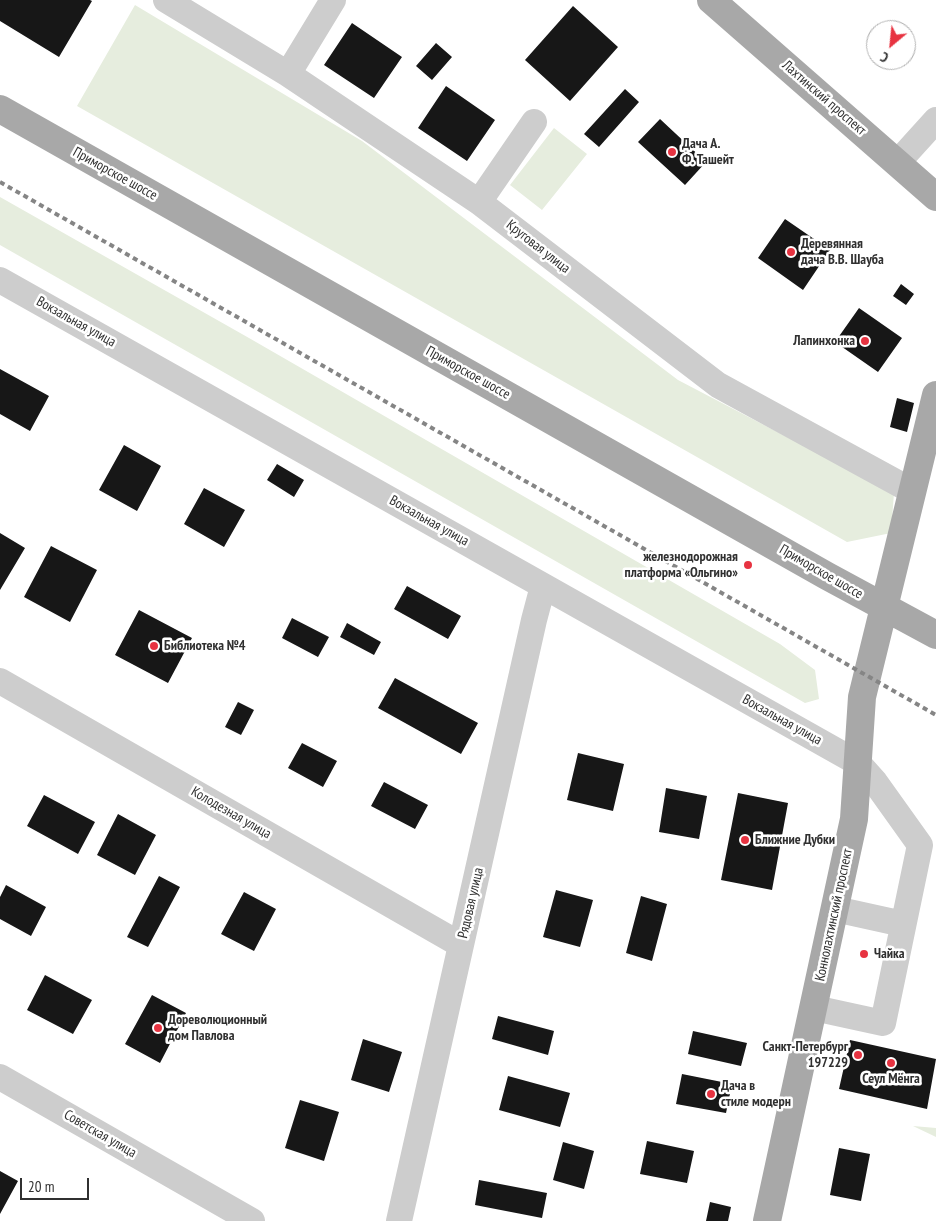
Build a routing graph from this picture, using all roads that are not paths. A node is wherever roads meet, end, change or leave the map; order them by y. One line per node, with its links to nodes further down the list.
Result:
1 (166, 0): 4 (street, Круговая улица)
2 (333, 0): 4 (street)
3 (711, 0): 8 (main road, Лахтинский проспект)
4 (288, 74): 10 (street, Круговая улица)
5 (0, 110): 15 (main road, Приморское шоссе)
6 (936, 120): 8 (street)
7 (534, 122): 10 (street)
8 (898, 162): 9 (main road, Лахтинский проспект)
9 (936, 197)
10 (480, 202): 13 (street, Круговая улица)
11 (0, 280): 14 (street, Вокзальная улица)
12 (936, 395): 13 (main road, Коннолахтинский проспект)
13 (912, 491): 15 (main road, Коннолахтинский проспект)
14 (544, 586): 18 (street, Вокзальная улица); 21 (street, Рядовая улица)
15 (883, 607): 16 (main road, Приморское шоссе); 18 (main road, Коннолахтинский проспект)
16 (936, 635)
17 (0, 681): 21 (street, Колодезная улица)
18 (858, 763): 19 (main road, Коннолахтинский проспект); 20 (street)
19 (836, 909): 20 (street); 22 (main road, Коннолахтинский проспект)
20 (903, 924): 22 (street)
21 (461, 944): 25 (street, Рядовая улица)
22 (814, 1008): 26 (main road, Коннолахтинский проспект)
23 (0, 1077): 24 (street, Советская улица)
24 (252, 1221)
25 (399, 1221)
26 (767, 1221)

